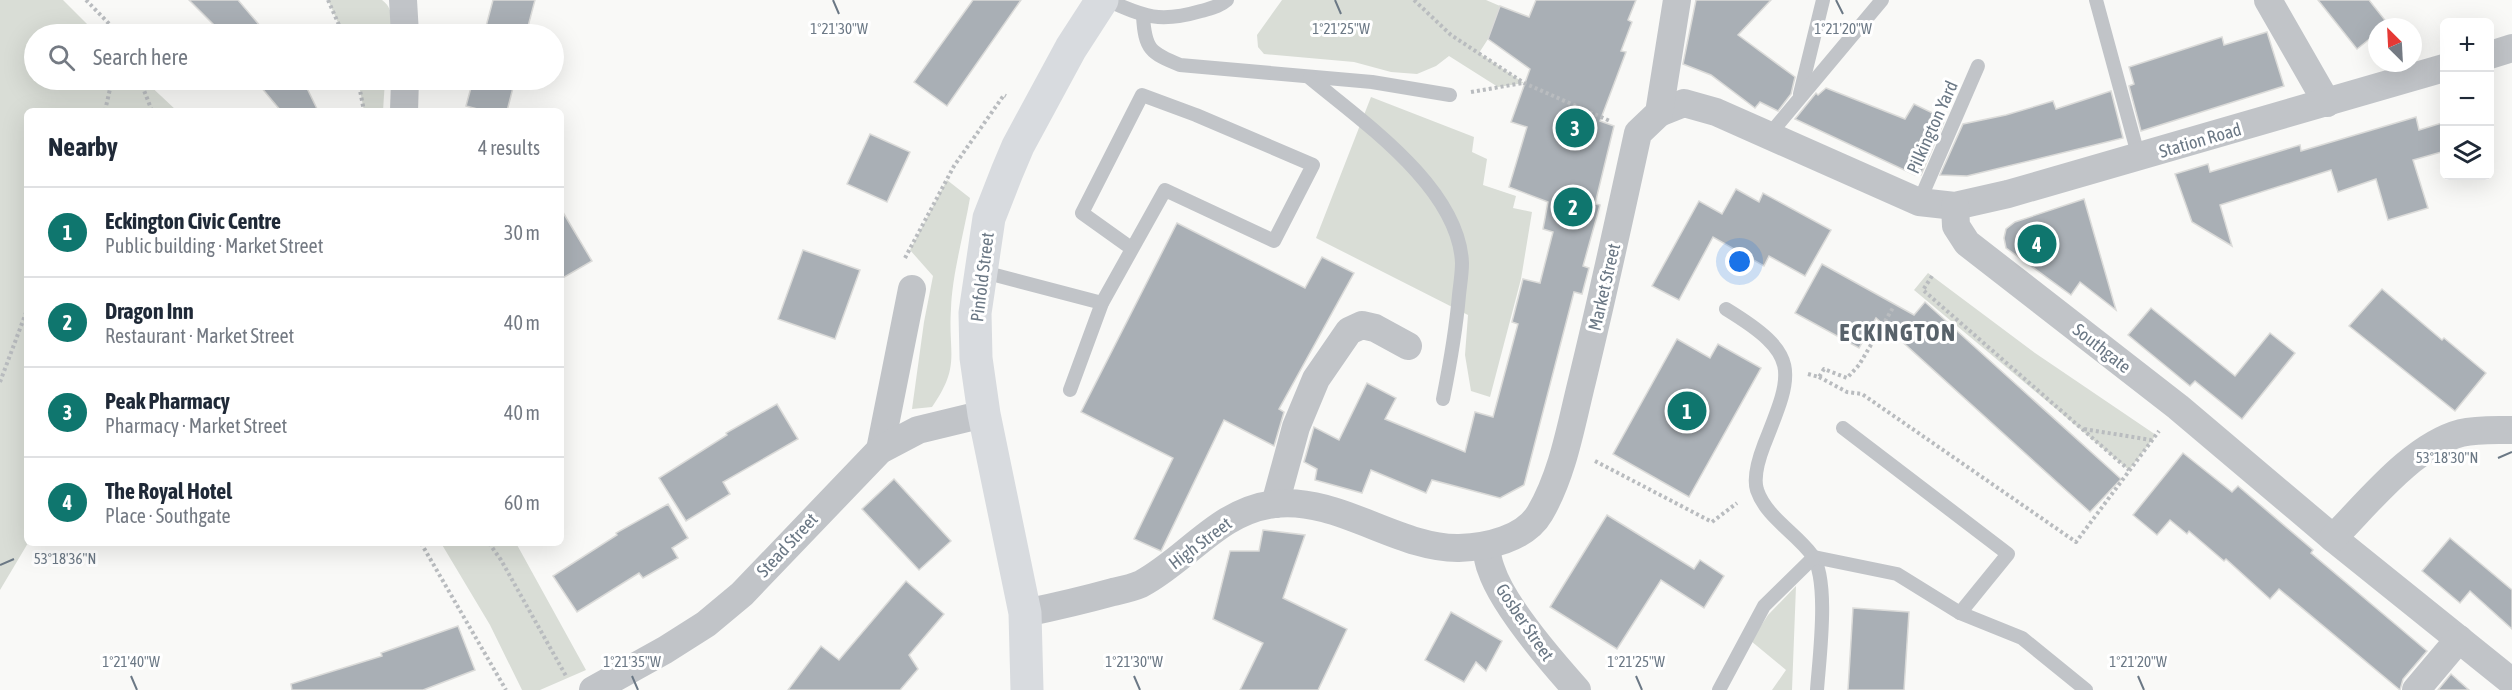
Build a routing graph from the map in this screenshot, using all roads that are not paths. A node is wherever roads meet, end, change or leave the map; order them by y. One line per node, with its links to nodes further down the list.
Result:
1 (403, 0): 11 (street)
2 (1102, 0): 28 (main road, Pinfold Street)
3 (1107, 0): 10 (lane)
4 (1227, 0): 10 (lane)
5 (1677, 0): 22 (street)
6 (1823, 0): 19 (lane)
7 (1882, 0): 19 (lane)
8 (2096, 0): 24 (lane)
9 (2268, 0): 20 (street)
10 (1143, 16): 16 (lane)
11 (404, 24)
12 (2512, 48): 13 (street)
13 (2494, 54)
14 (1978, 66): 25 (lane, Pilkington Yard)
15 (2440, 69): 20 (street, Station Road)
16 (1310, 78): 18 (lane); 34 (lane)
17 (405, 90): 21 (street)
18 (1450, 95)
19 (1798, 99): 23 (lane)
20 (2327, 103): 24 (street, Station Road)
21 (404, 108)
22 (1659, 113): 23 (street); 41 (street, Market Street)
23 (1769, 135): 25 (street)
24 (2139, 158): 26 (street, Station Road)
25 (1919, 202): 26 (street)
26 (1955, 206): 40 (street, Southgate)
27 (1131, 248): 27 (lane); 30 (lane)
28 (981, 271): 30 (lane); 35 (main road, Pinfold Street)
29 (912, 289): 38 (street)
30 (1102, 303): 33 (lane)
31 (1726, 309): 42 (lane)
32 (1407, 346): 39 (street)
33 (1070, 390)
34 (1443, 399)
35 (984, 414): 38 (street, Stead Street); 44 (main road, Pinfold Street)
36 (1843, 428): 43 (lane)
37 (2512, 430): 40 (street)
38 (880, 450): 47 (street, Stead Street)
39 (1275, 504): 41 (street, High Street); 44 (street, High Street)
40 (2333, 538): 45 (street, Southgate)
41 (1486, 546): 49 (street, Gosber Street)
42 (1814, 557): 43 (lane); 50 (lane); 51 (lane)
43 (1960, 612): 52 (lane)
44 (1025, 613): 48 (main road)
45 (2459, 639): 46 (street, Southgate); 53 (street)
46 (2512, 682)
47 (580, 685)
48 (1027, 690)
49 (1577, 690)
50 (1719, 690)
51 (1817, 690)
52 (2086, 690)
53 (2416, 690)

